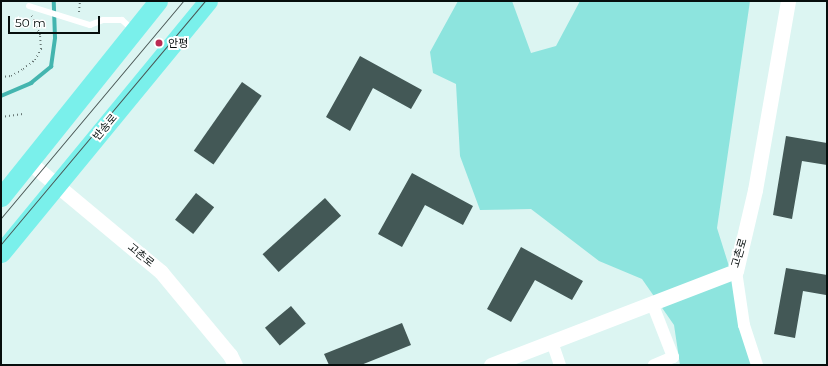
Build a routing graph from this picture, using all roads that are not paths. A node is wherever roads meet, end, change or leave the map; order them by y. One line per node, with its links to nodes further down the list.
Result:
1 (158, 1): 5 (main road)
2 (208, 1): 7 (main road, 반송로)
3 (788, 1): 10 (street, 고촌로)
4 (29, 6): 5 (lane)
5 (134, 30): 6 (main road)
6 (29, 162): 7 (street, 고촌로); 8 (main road)
7 (57, 185): 9 (main road, 반송로); 13 (street, 고촌로)
8 (1, 197)
9 (1, 253)
10 (736, 272): 11 (street, 고촌로); 17 (street)
11 (652, 303): 12 (street, 고촌로); 16 (street)
12 (552, 342): 14 (street, 고촌로); 15 (street)
13 (235, 365)
14 (491, 365)
15 (560, 365)
16 (654, 365)
17 (757, 365)

